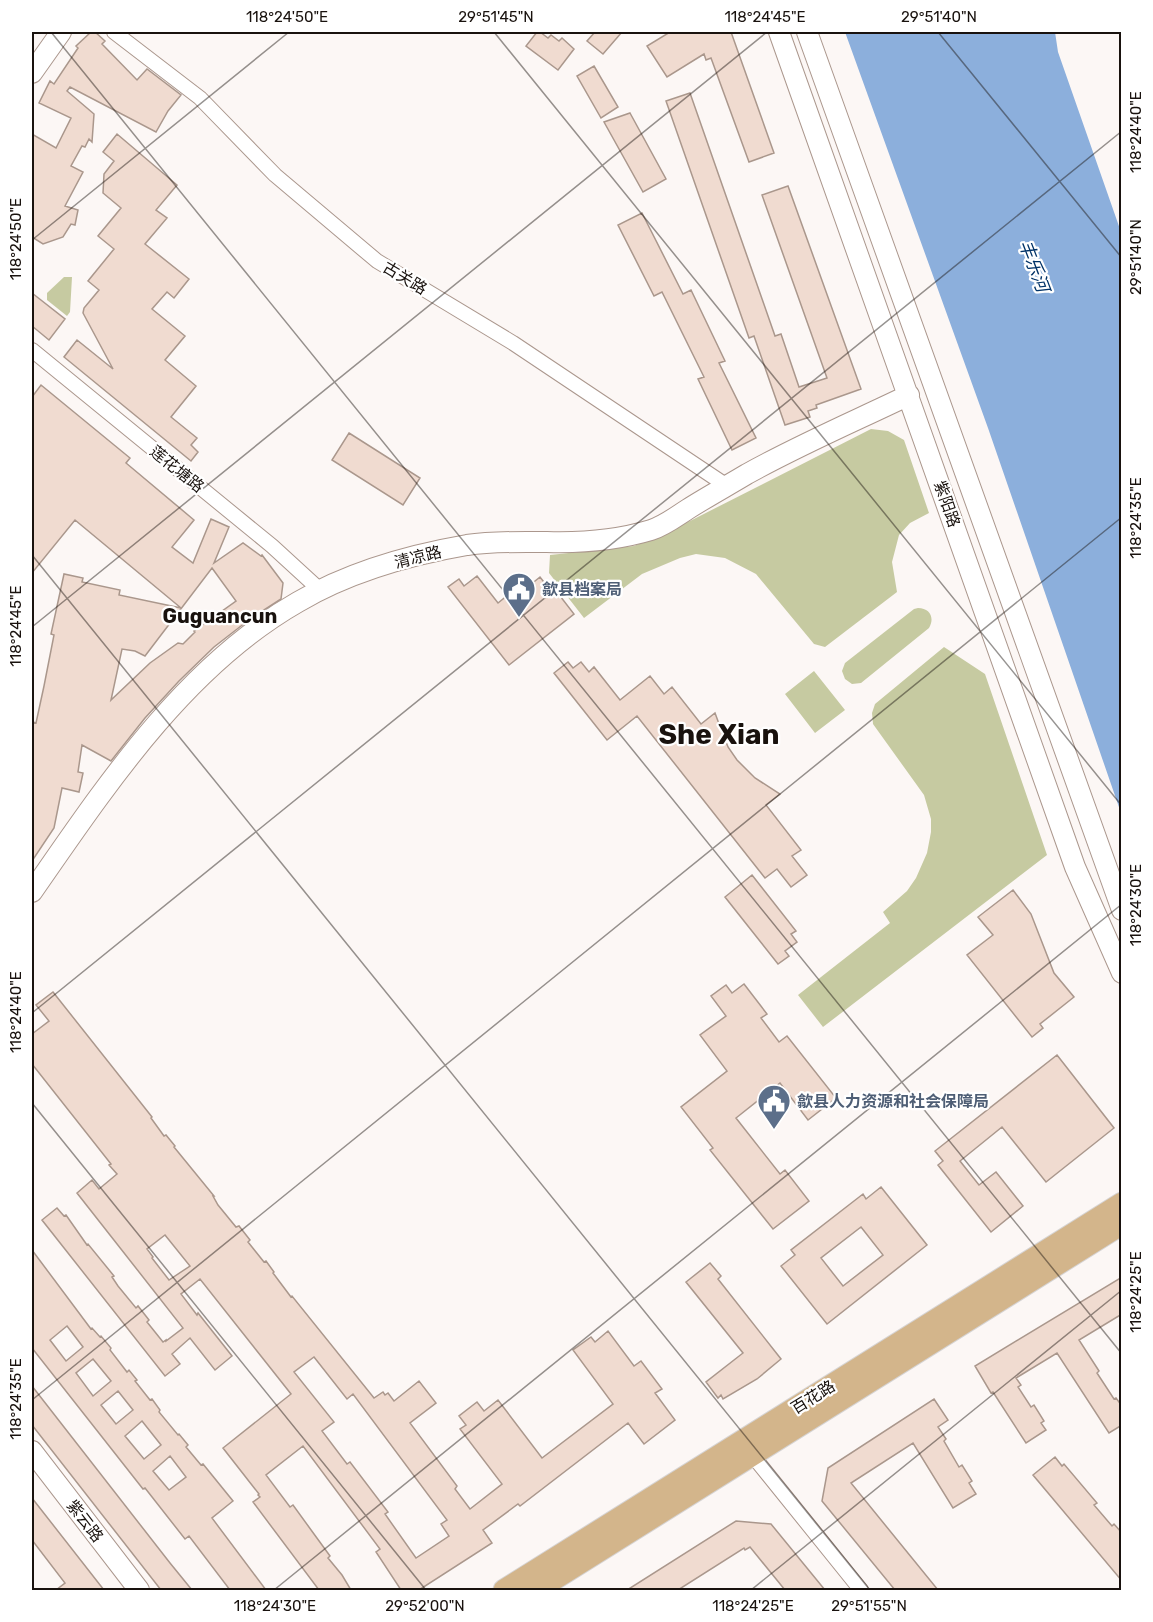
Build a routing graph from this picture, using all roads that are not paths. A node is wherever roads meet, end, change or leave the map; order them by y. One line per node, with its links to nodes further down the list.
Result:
1 (61, 32): 5 (main road)
2 (114, 32): 8 (street, 古关路)
3 (779, 32): 7 (main road, 紫阳路)
4 (807, 32): 11 (main road, 紫阳路)
5 (32, 73)
6 (32, 350): 9 (street, 莲花塘路)
7 (909, 395): 8 (main road, 清凉路); 12 (main road, 紫阳路)
8 (727, 486): 9 (main road, 清凉路)
9 (320, 590): 10 (main road, 清凉路)
10 (32, 892)
11 (1122, 910)
12 (1122, 973)
13 (1122, 1203): 18 (main road, 百花路)
14 (1122, 1224): 16 (main road, 百花路)
15 (32, 1451): 17 (main road, 紫云路)
16 (753, 1455): 19 (main road, 百花路); 20 (street)
17 (139, 1590)
18 (504, 1590)
19 (537, 1590)
20 (861, 1590)

